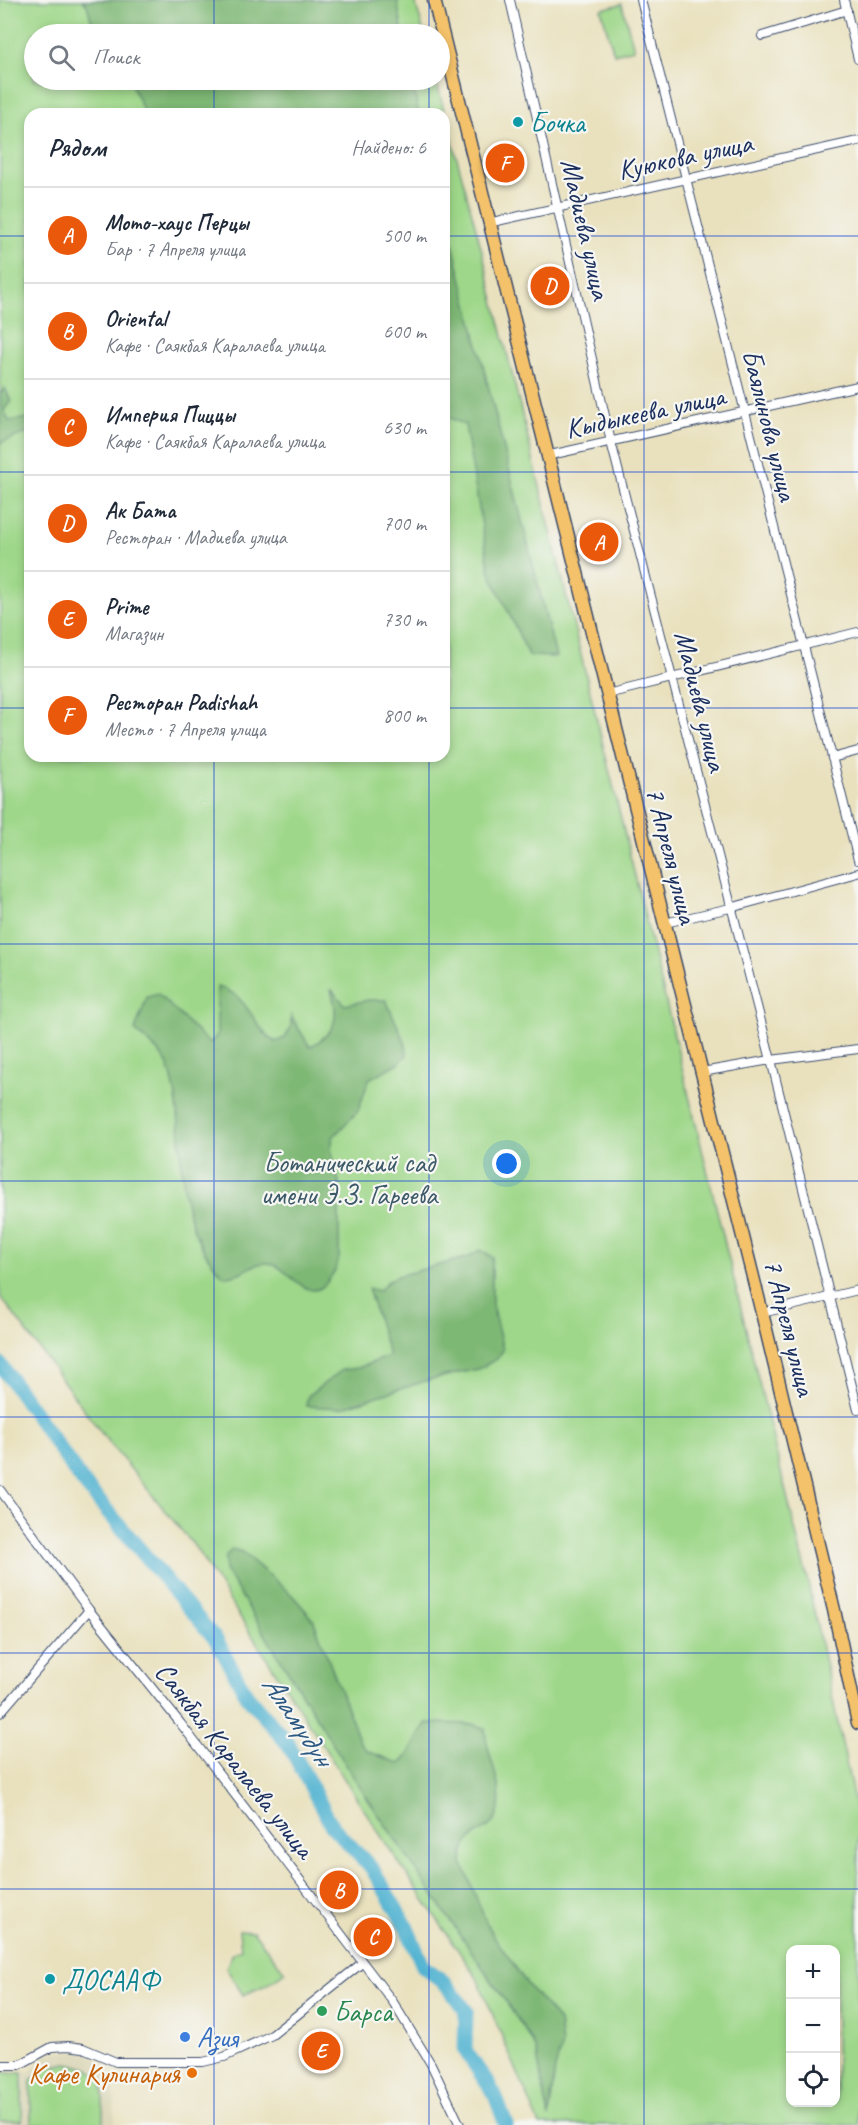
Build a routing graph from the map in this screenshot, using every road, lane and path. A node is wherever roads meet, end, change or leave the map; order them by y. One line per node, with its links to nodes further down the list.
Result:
1 (434, 0): 6 (main road, 7 Апреля улица)
2 (510, 0): 12 (street, Мадиева улица)
3 (641, 0): 11 (street, Баялинова улица)
4 (844, 0): 5 (street)
5 (847, 10): 7 (street); 8 (street)
6 (440, 24)
7 (762, 36)
8 (858, 59)
9 (450, 67): 13 (main road, 7 Апреля улица)
10 (858, 141): 11 (street, Куюкова улица)
11 (686, 180): 12 (street, Куюкова улица); 15 (street, Баялинова улица)
12 (559, 207): 13 (street, Куюкова улица); 16 (street, Мадиева улица)
13 (487, 223): 17 (main road, 7 Апреля улица)
14 (858, 386): 15 (street, Кыдыкеева улица)
15 (744, 413): 16 (street, Кыдыкеева улица); 19 (street, Баялинова улица)
16 (610, 442): 17 (street, Кыдыкеева улица); 20 (street, Мадиева улица)
17 (546, 456): 21 (main road, 7 Апреля улица)
18 (858, 632): 19 (street)
19 (802, 646): 20 (street); 23 (street, Баялинова улица)
20 (672, 679): 21 (street); 26 (street, Мадиева улица)
21 (607, 694): 27 (main road, 7 Апреля улица)
22 (858, 751): 23 (street)
23 (832, 758): 24 (street, Баялинова улица)
24 (858, 860)
25 (858, 873): 26 (street)
26 (730, 908): 27 (street); 29 (street, Мадиева улица)
27 (665, 923): 30 (main road, 7 Апреля улица)
28 (858, 1049): 29 (street)
29 (771, 1060): 30 (street); 32 (street, Мадиева улица)
30 (702, 1072): 33 (main road, 7 Апреля улица)
31 (858, 1290): 32 (street)
32 (829, 1297): 33 (street); 34 (street, Мадиева улица)
33 (762, 1313): 38 (main road, 7 Апреля улица)
34 (858, 1410)
35 (0, 1490): 36 (street, Саякбая Каралаева улица)
36 (89, 1610): 37 (street); 39 (street, Саякбая Каралаева улица)
37 (0, 1713)
38 (858, 1724)
39 (362, 1963): 40 (street); 41 (street, Саякбая Каралаева улица)
40 (0, 2065)
41 (460, 2125)

